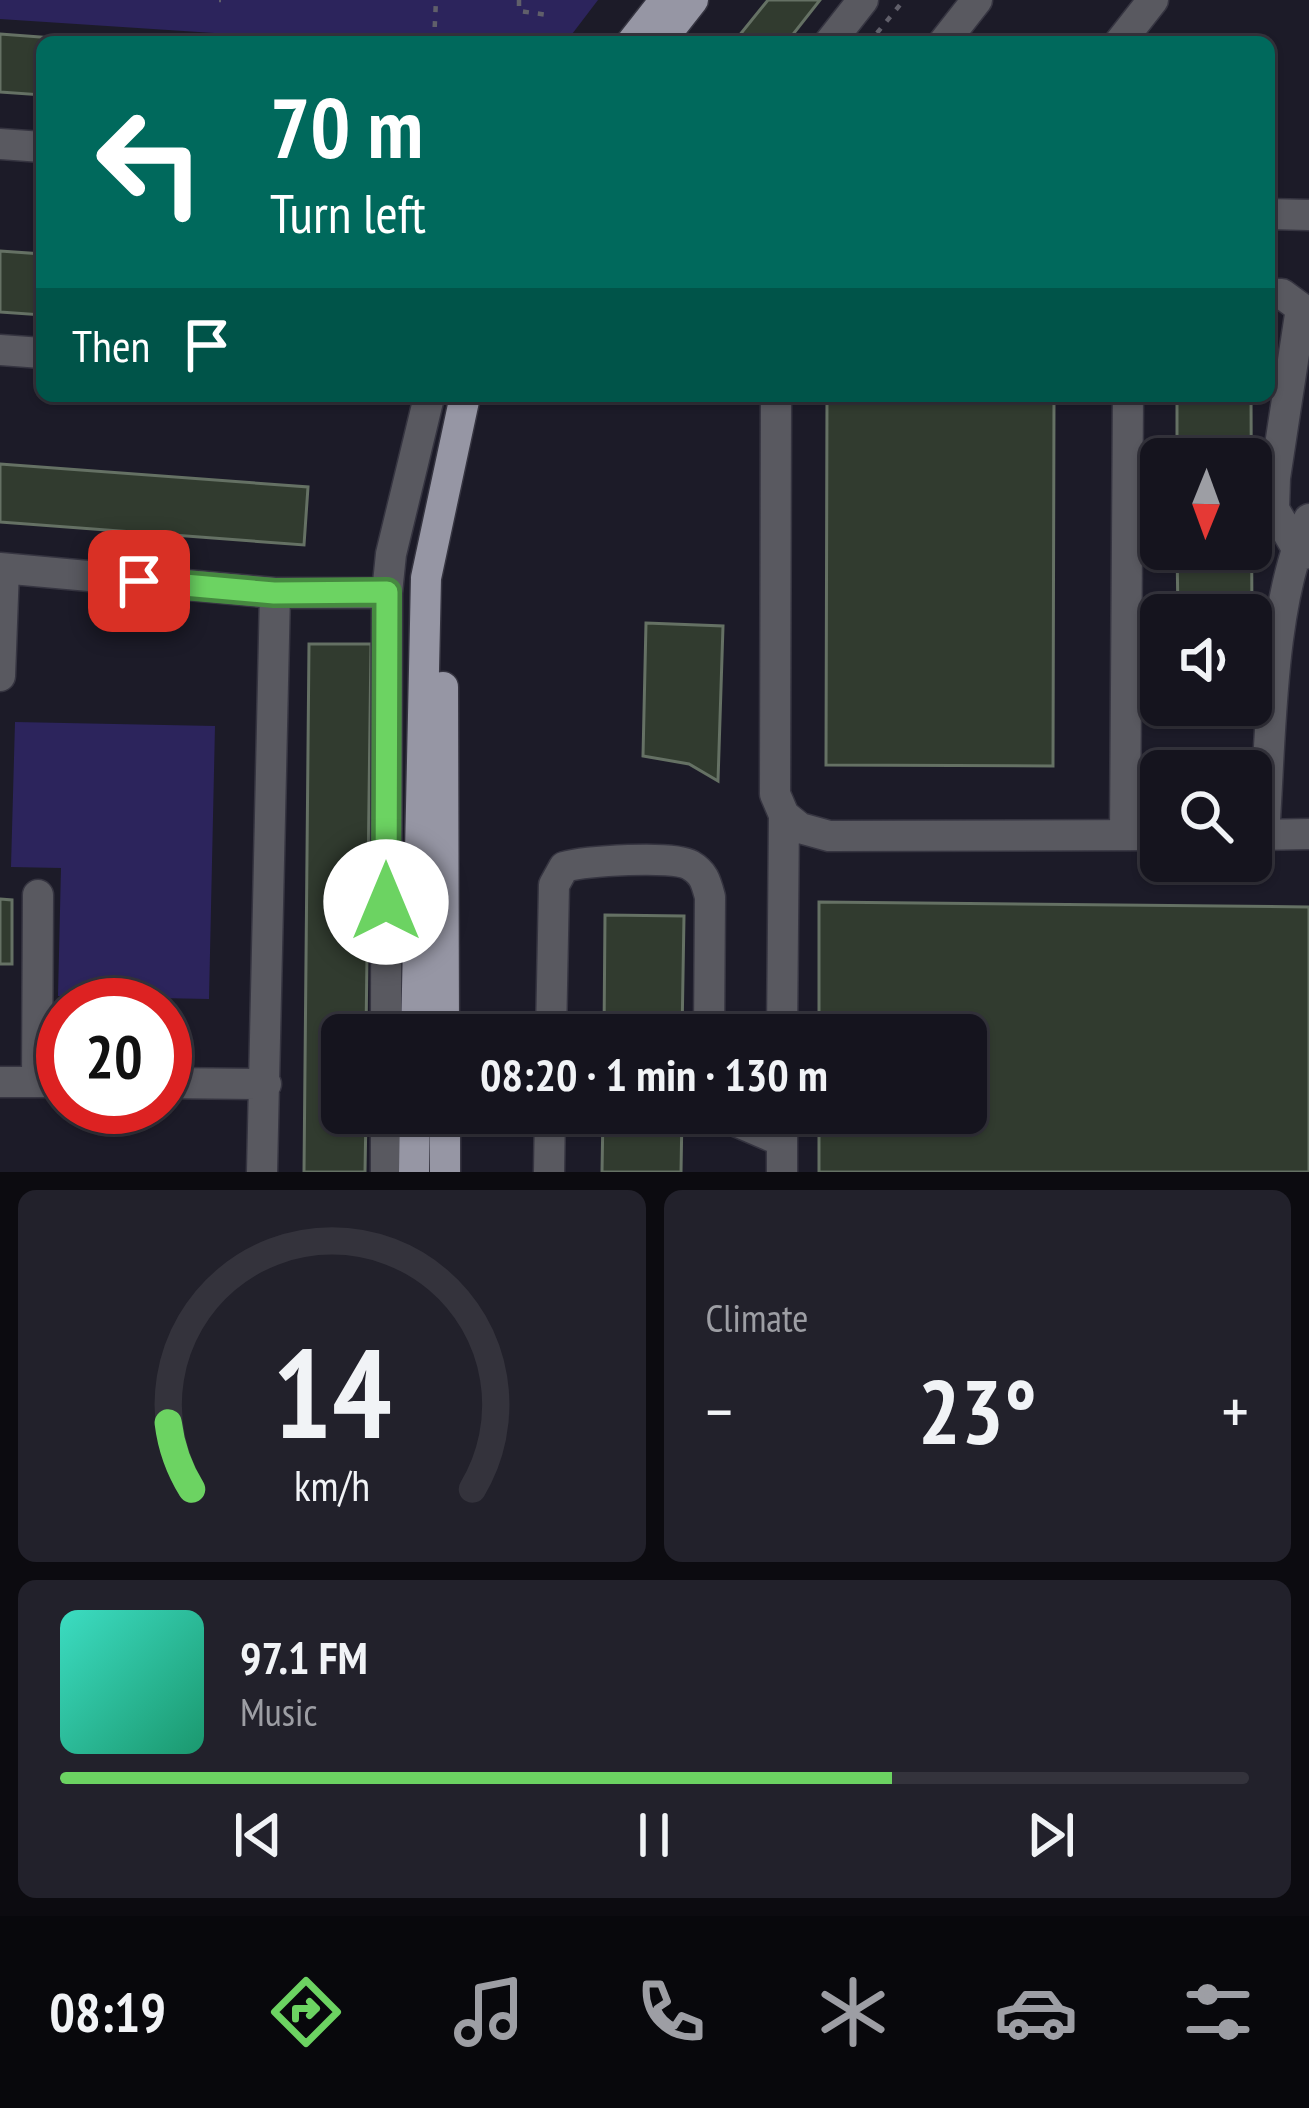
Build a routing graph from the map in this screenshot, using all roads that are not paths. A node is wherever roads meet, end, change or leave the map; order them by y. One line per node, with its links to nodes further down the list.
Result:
1 (665, 0): 6 (main road)
2 (693, 0): 7 (main road)
3 (863, 0): 8 (lane)
4 (976, 0): 9 (lane)
5 (1153, 0): 10 (lane)
6 (637, 36)
7 (665, 36)
8 (835, 36)
9 (949, 36)
10 (1125, 36)
11 (0, 144): 12 (lane)
12 (36, 147)
13 (1275, 214): 14 (lane)
14 (1309, 215)
15 (1275, 294): 23 (lane)
16 (0, 350): 17 (lane)
17 (36, 353)
18 (429, 402): 25 (lane)
19 (464, 402): 27 (main road)
20 (483, 402): 27 (main road)
21 (776, 402): 30 (lane)
22 (1128, 402): 32 (lane)
23 (1304, 541): 29 (lane)
24 (2, 569): 26 (lane); 28 (lane)
25 (387, 592): 26 (lane); 37 (lane)
26 (274, 593): 46 (lane)
27 (434, 607): 38 (main road); 39 (main road)
28 (0, 676)
29 (1267, 750)
30 (784, 815): 32 (lane); 42 (lane)
31 (1309, 834): 34 (lane)
32 (1125, 835): 33 (lane)
33 (1140, 835)
34 (1272, 835)
35 (38, 896): 36 (lane)
36 (43, 978)
37 (386, 1014)
38 (417, 1014)
39 (444, 1014)
40 (551, 1014): 41 (lane)
41 (709, 1014)
42 (782, 1014)
43 (0, 1082): 44 (lane)
44 (36, 1082)
45 (192, 1083): 46 (lane)
46 (266, 1084): 52 (lane)
47 (386, 1134): 53 (lane)
48 (415, 1134): 54 (main road)
49 (445, 1134): 55 (main road)
50 (550, 1134): 56 (lane)
51 (782, 1134): 57 (lane)
52 (262, 1172)
53 (386, 1172)
54 (414, 1172)
55 (445, 1172)
56 (549, 1172)
57 (782, 1172)

